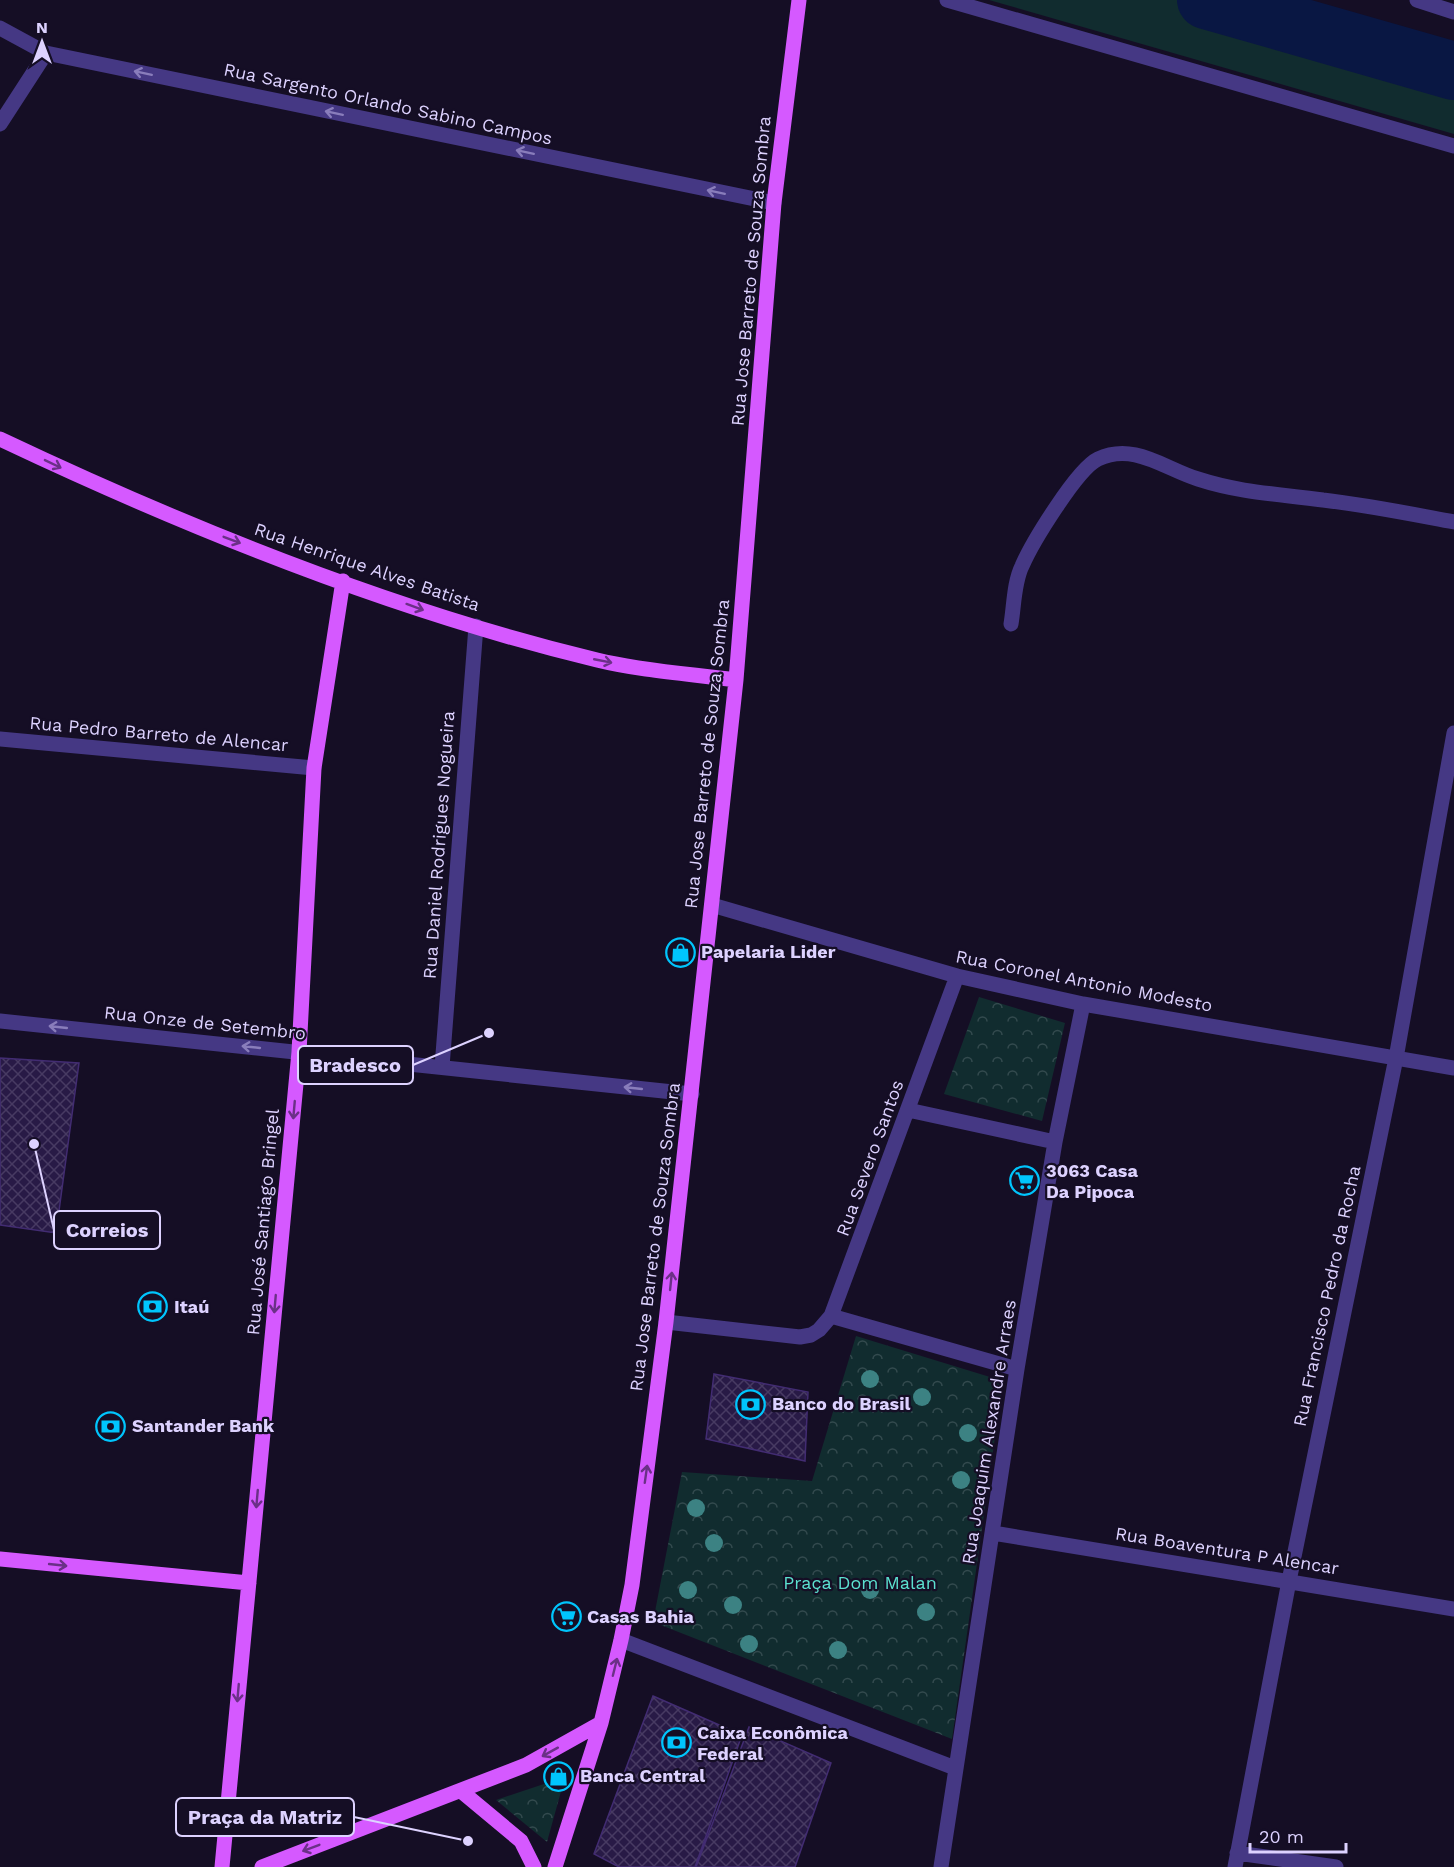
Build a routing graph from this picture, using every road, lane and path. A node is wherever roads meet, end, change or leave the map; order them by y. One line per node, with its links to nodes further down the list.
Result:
1 (799, 0): 9 (main road, Rua Jose Barreto de Souza Sombra)
2 (947, 0): 8 (street)
3 (1417, 0): 4 (street)
4 (1454, 12)
5 (0, 28): 6 (street, Rua Sargento Orlando Sabino Campos)
6 (46, 53): 7 (street); 9 (street, Rua Sargento Orlando Sabino Campos, one-way to 6)
7 (0, 124)
8 (1454, 146)
9 (774, 203): 15 (main road, Rua Jose Barreto de Souza Sombra)
10 (0, 438): 12 (main road, Rua Henrique Alves Batista, one-way to 12)
11 (1454, 522): 13 (street)
12 (343, 581): 14 (main road, Rua Henrique Alves Batista, one-way to 14); 18 (main road, Rua José Santiago Bringel)
13 (1011, 624)
14 (476, 626): 15 (main road, Rua Henrique Alves Batista, one-way to 15); 25 (street, Rua Daniel Rodrigues Nogueira)
15 (736, 680): 19 (main road, Rua Jose Barreto de Souza Sombra)
16 (1454, 733): 24 (street, Rua Francisco Pedro da Rocha)
17 (0, 739): 18 (street, Rua Pedro Barreto de Alencar)
18 (314, 768): 23 (main road, Rua José Santiago Bringel)
19 (712, 905): 20 (street, Rua Coronel Antonio Modesto); 27 (main road, Rua Jose Barreto de Souza Sombra)
20 (957, 976): 21 (street, Rua Coronel Antonio Modesto); 28 (street, Rua Severo Santos)
21 (1083, 1004): 24 (street, Rua Coronel Antonio Modesto); 29 (street, Rua Joaquim Alexandre Arraes)
22 (0, 1021): 23 (street, Rua Onze de Setembro, one-way to 22)
23 (299, 1052): 25 (street, Rua Onze de Setembro); 36 (main road, Rua José Santiago Bringel, one-way to 36)
24 (1396, 1059): 26 (street, Rua Coronel Antonio Modesto); 35 (street, Rua Francisco Pedro da Rocha)
25 (442, 1067): 27 (street, Rua Onze de Setembro, one-way to 25)
26 (1454, 1068)
27 (692, 1094): 31 (main road, Rua Jose Barreto de Souza Sombra, one-way to 27)
28 (908, 1110): 29 (street); 30 (street, Rua Severo Santos)
29 (1055, 1142): 32 (street, Rua Joaquim Alexandre Arraes)
30 (831, 1316): 31 (street, Rua Severo Santos); 32 (street)
31 (666, 1322): 38 (main road, Rua Jose Barreto de Souza Sombra, one-way to 31)
32 (1017, 1369): 33 (street, Rua Joaquim Alexandre Arraes)
33 (993, 1533): 35 (street, Rua Boaventura P Alencar); 40 (street, Rua Joaquim Alexandre Arraes)
34 (0, 1559): 36 (main road, one-way to 36)
35 (1289, 1581): 37 (street, Rua Boaventura P Alencar); 42 (street, Rua Francisco Pedro da Rocha)
36 (249, 1583): 43 (main road, Rua José Santiago Bringel, one-way to 43)
37 (1454, 1609)
38 (621, 1640): 39 (main road, Rua Jose Barreto de Souza Sombra, one-way to 38); 40 (street)
39 (601, 1724): 41 (main road, one-way to 41); 46 (main road, Rua Jose Barreto de Souza Sombra)
40 (955, 1768): 47 (street, Rua Joaquim Alexandre Arraes)
41 (461, 1791): 44 (main road, one-way to 44); 45 (main road)
42 (1236, 1860): 48 (street)
43 (222, 1867)
44 (262, 1867)
45 (534, 1867)
46 (555, 1867)
47 (941, 1867)
48 (1336, 1867)

